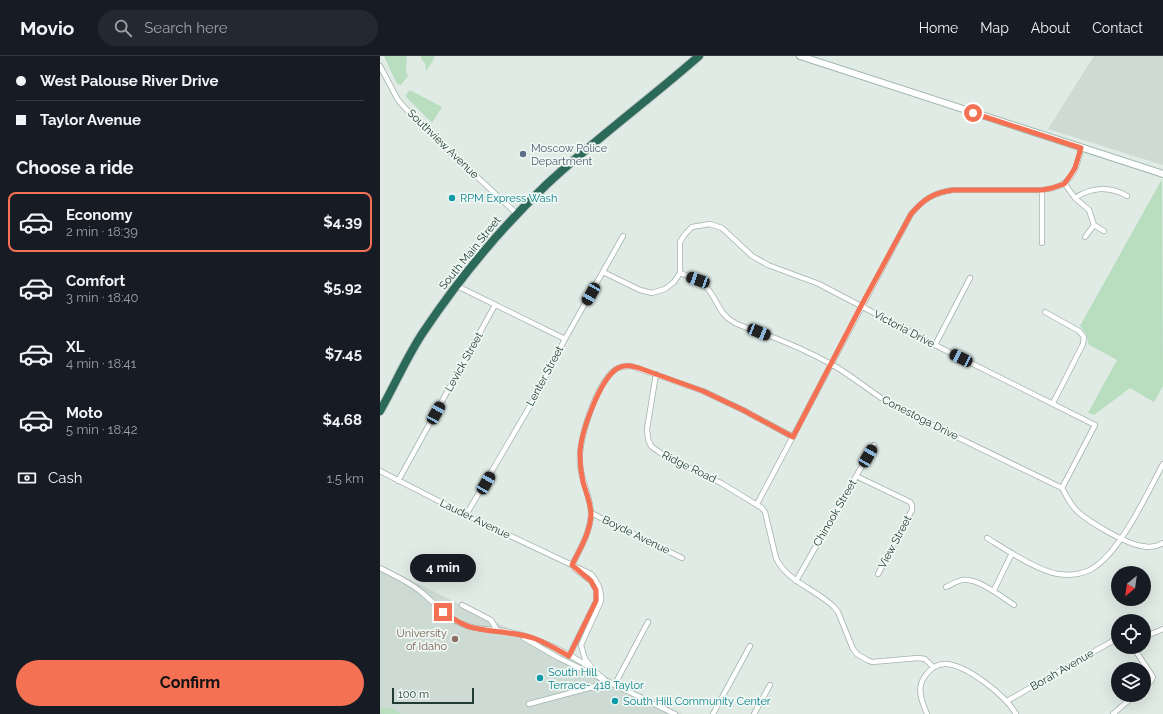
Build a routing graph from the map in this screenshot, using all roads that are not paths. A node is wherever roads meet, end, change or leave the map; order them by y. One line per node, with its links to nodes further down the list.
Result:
1 (699, 56): 10 (highway, South Main Street)
2 (800, 56): 4 (street)
3 (380, 66): 10 (street, Southview Avenue)
4 (1081, 148): 5 (street); 6 (street)
5 (1163, 174)
6 (1064, 184): 7 (street); 9 (street)
7 (1042, 190): 15 (street); 21 (street)
8 (1127, 196): 9 (street)
9 (1076, 198): 11 (street)
10 (517, 214): 19 (highway, South Main Street)
11 (1094, 225): 12 (street); 14 (street)
12 (1104, 231)
13 (623, 236): 16 (street, Lenter Street)
14 (1085, 237)
15 (1042, 243)
16 (603, 272): 17 (street); 23 (street, Lenter Street)
17 (680, 273): 21 (street, Victoria Drive); 25 (street, Conestoga Drive)
18 (970, 278): 24 (street)
19 (457, 286): 20 (street); 28 (highway, South Main Street)
20 (495, 305): 23 (street); 34 (street, Levick Street)
21 (861, 306): 24 (street, Victoria Drive); 25 (street)
22 (1045, 312): 27 (street)
23 (565, 340): 38 (street, Lenter Street)
24 (935, 345): 27 (street, Victoria Drive)
25 (832, 364): 29 (street); 35 (street, Conestoga Drive)
26 (656, 374): 29 (street); 36 (street, Ridge Road); 37 (street)
27 (1053, 403): 35 (street, Victoria Drive)
28 (380, 411)
29 (793, 437): 36 (street)
30 (874, 445): 33 (street, Chinook Street)
31 (1163, 464): 40 (street)
32 (380, 471): 34 (street, Lauder Avenue)
33 (856, 476): 46 (street, View Street); 47 (street, Chinook Street)
34 (398, 481): 38 (street, Lauder Avenue)
35 (1062, 488): 40 (street)
36 (757, 504): 47 (street, Ridge Road)
37 (591, 514): 43 (street, Boyde Avenue); 44 (street)
38 (466, 515): 44 (street, Lauder Avenue)
39 (987, 538): 42 (street)
40 (1121, 538): 41 (street); 42 (street)
41 (1163, 544)
42 (1012, 553): 49 (street)
43 (682, 558)
44 (572, 565): 59 (street, Lauder Avenue); 62 (street, Lauder Avenue)
45 (380, 568): 54 (street)
46 (878, 574)
47 (796, 580): 61 (street, Ridge Road)
48 (946, 587): 49 (street)
49 (994, 590): 51 (street)
50 (462, 605): 54 (street)
51 (1014, 605)
52 (648, 622): 64 (street)
53 (1163, 629): 55 (street)
54 (497, 630): 56 (street)
55 (1151, 634)
56 (520, 635): 59 (street); 60 (street)
57 (1111, 642): 66 (street, Borah Avenue)
58 (750, 646): 70 (street)
59 (569, 656): 60 (street); 62 (street)
60 (577, 667): 63 (street)
61 (933, 667): 66 (street); 72 (street)
62 (593, 669): 63 (street)
63 (604, 679): 64 (street); 68 (street)
64 (615, 684): 69 (street)
65 (770, 685): 71 (street)
66 (1007, 702): 73 (street)
67 (1127, 702): 74 (street)
68 (529, 704)
69 (675, 714)
70 (713, 714)
71 (754, 714)
72 (928, 714)
73 (1016, 714)
74 (1113, 714)

